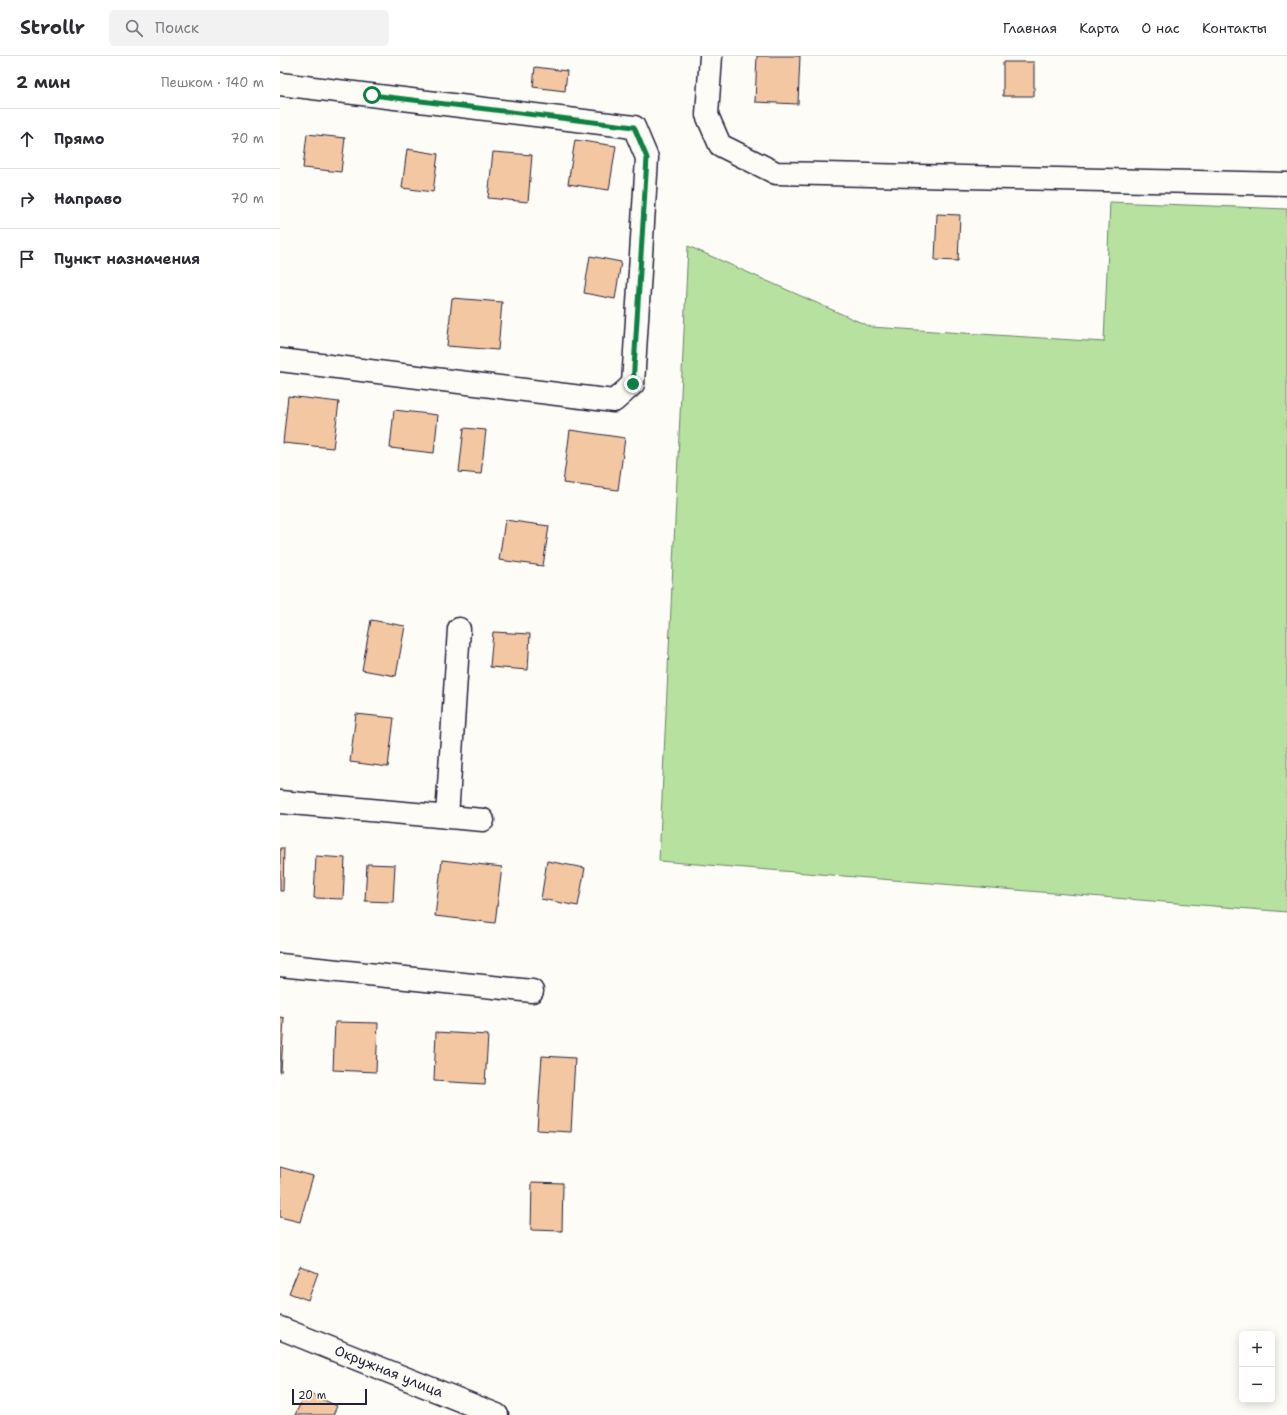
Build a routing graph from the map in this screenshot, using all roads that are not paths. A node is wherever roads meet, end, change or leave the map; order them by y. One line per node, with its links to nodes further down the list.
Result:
1 (711, 56): 3 (street)
2 (280, 84): 4 (street)
3 (1287, 184)
4 (280, 360)
5 (459, 629): 7 (street)
6 (280, 802): 7 (street)
7 (448, 817): 8 (street)
8 (483, 820)
9 (280, 965): 10 (street)
10 (532, 991)
11 (280, 1328): 12 (street, Окружная улица)
12 (497, 1415)

